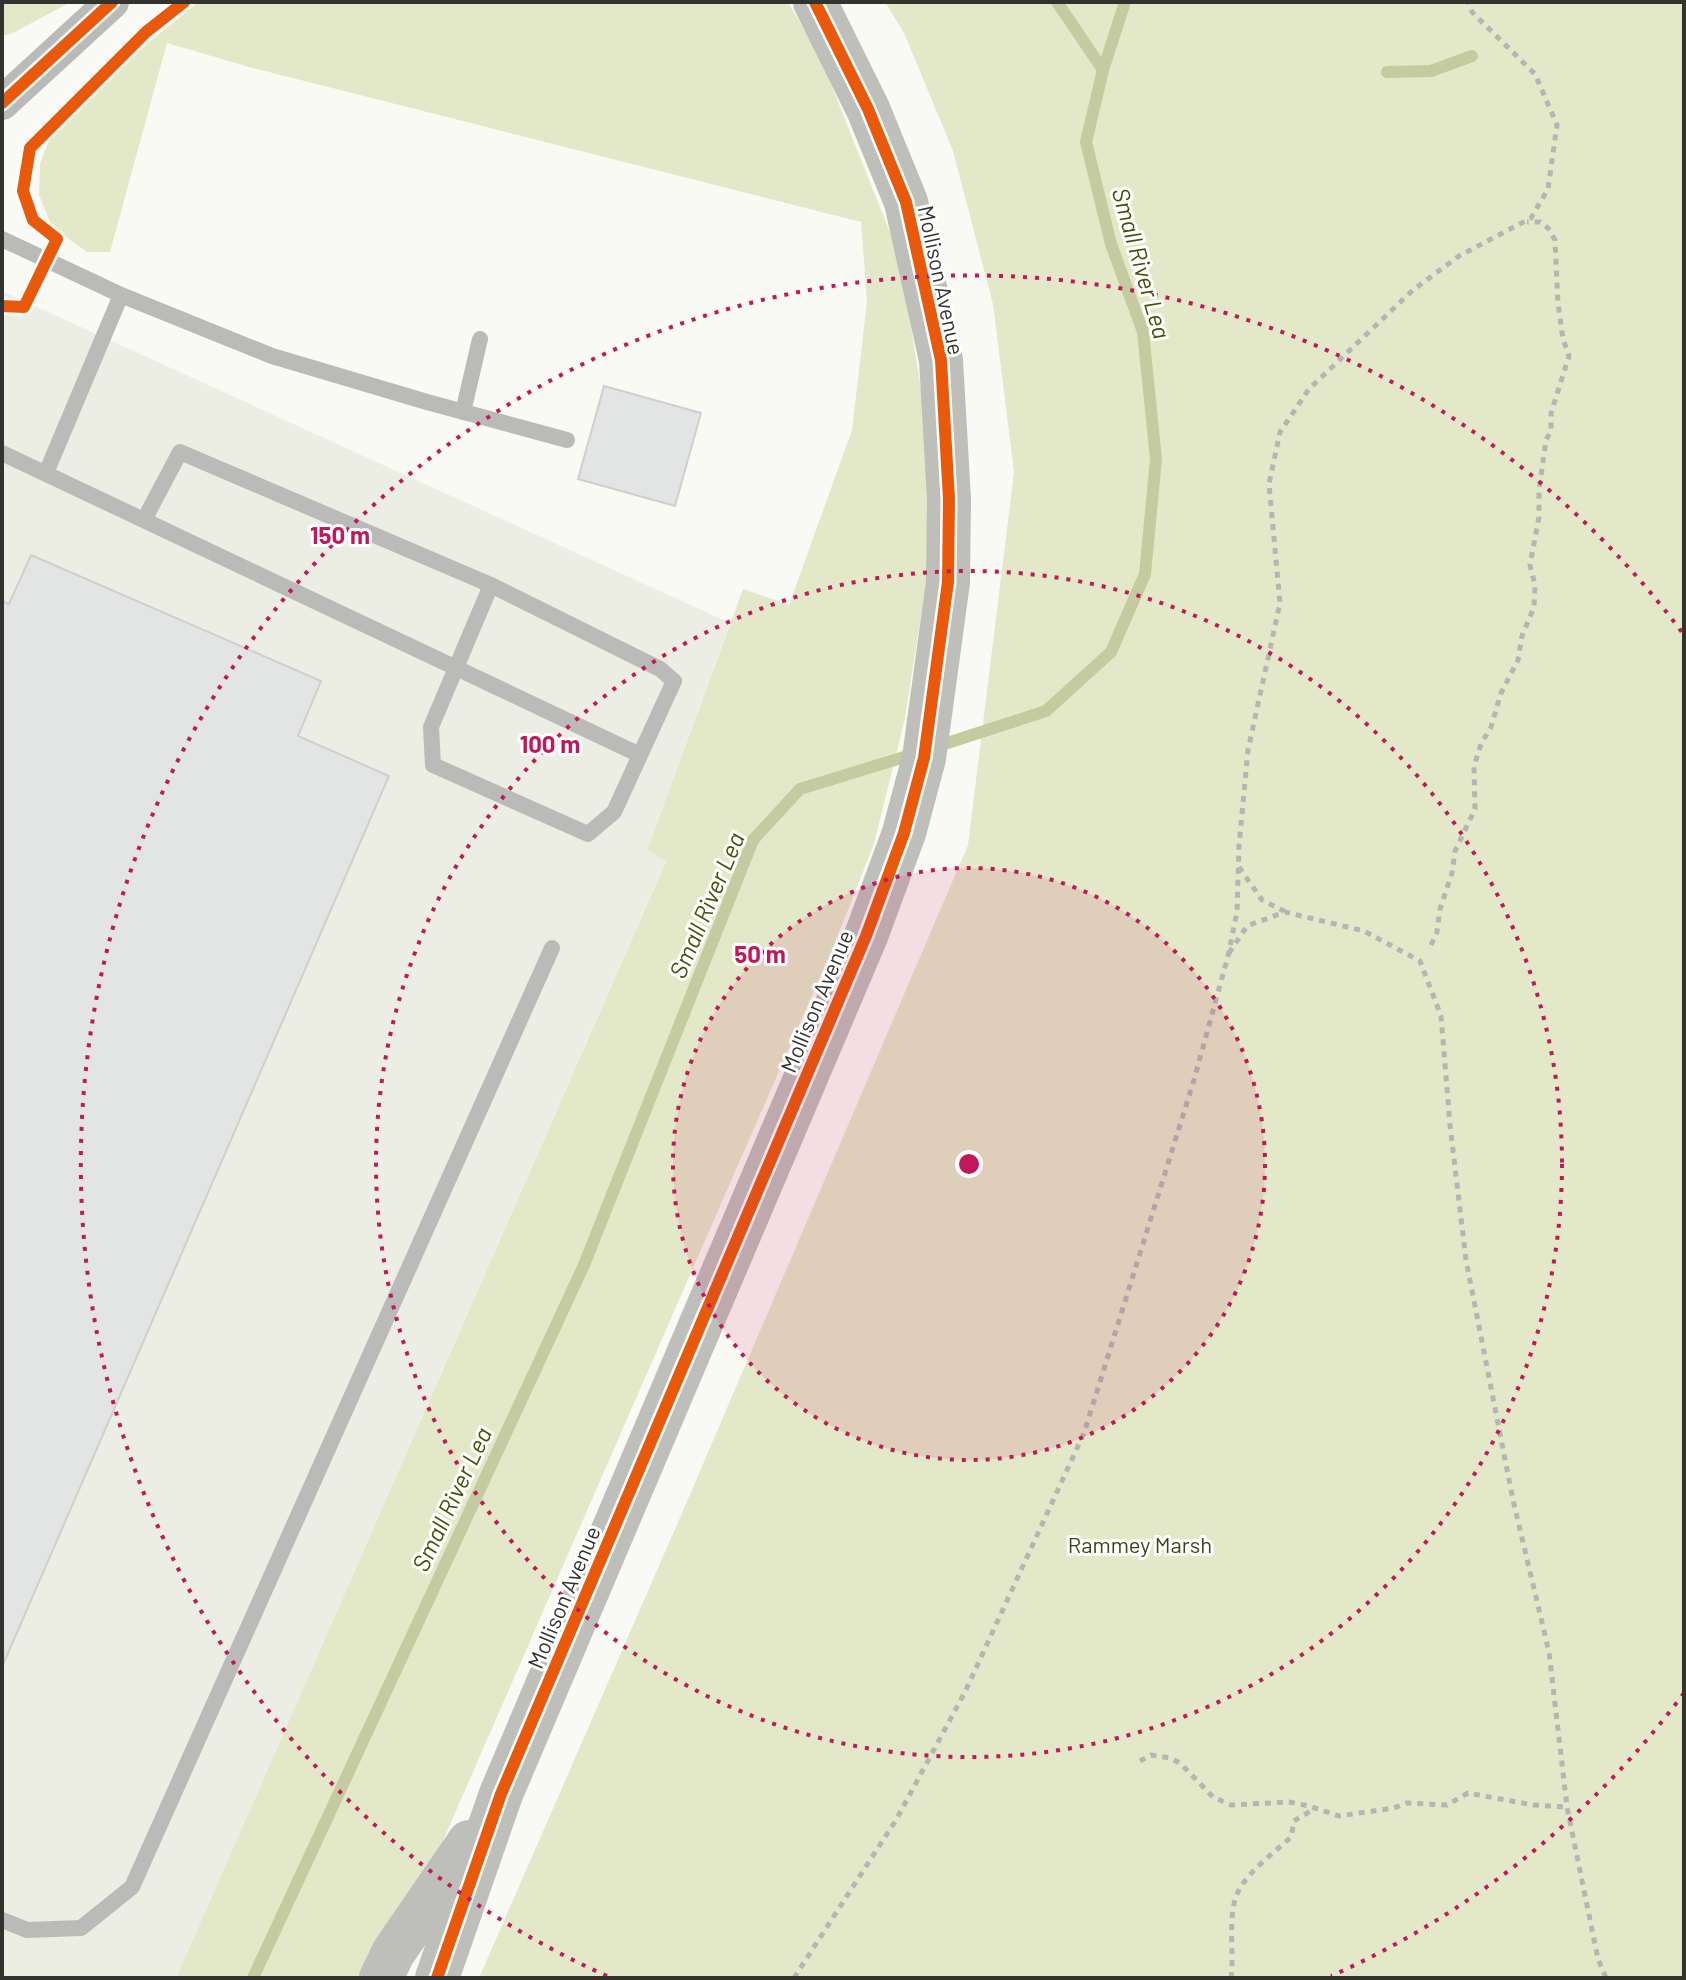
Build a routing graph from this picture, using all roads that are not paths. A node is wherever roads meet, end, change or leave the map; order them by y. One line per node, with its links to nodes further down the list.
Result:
1 (112, 2): 3 (street)
2 (821, 12): 16 (main road, Mollison Avenue)
3 (2, 103)
4 (2, 239): 5 (lane)
5 (121, 295): 7 (lane); 10 (lane)
6 (480, 339): 7 (lane)
7 (463, 412): 8 (lane)
8 (567, 440)
9 (2, 453): 10 (lane)
10 (46, 473): 11 (lane)
11 (144, 520): 12 (lane); 13 (lane)
12 (491, 585): 13 (lane); 14 (lane)
13 (456, 669): 14 (lane); 14 (lane)
14 (640, 755)
15 (552, 948): 17 (lane)
16 (501, 1794): 18 (main road, Mollison Avenue); 19 (main road, Mollison Avenue)
17 (2, 1920)
18 (381, 1978)
19 (437, 1978)

